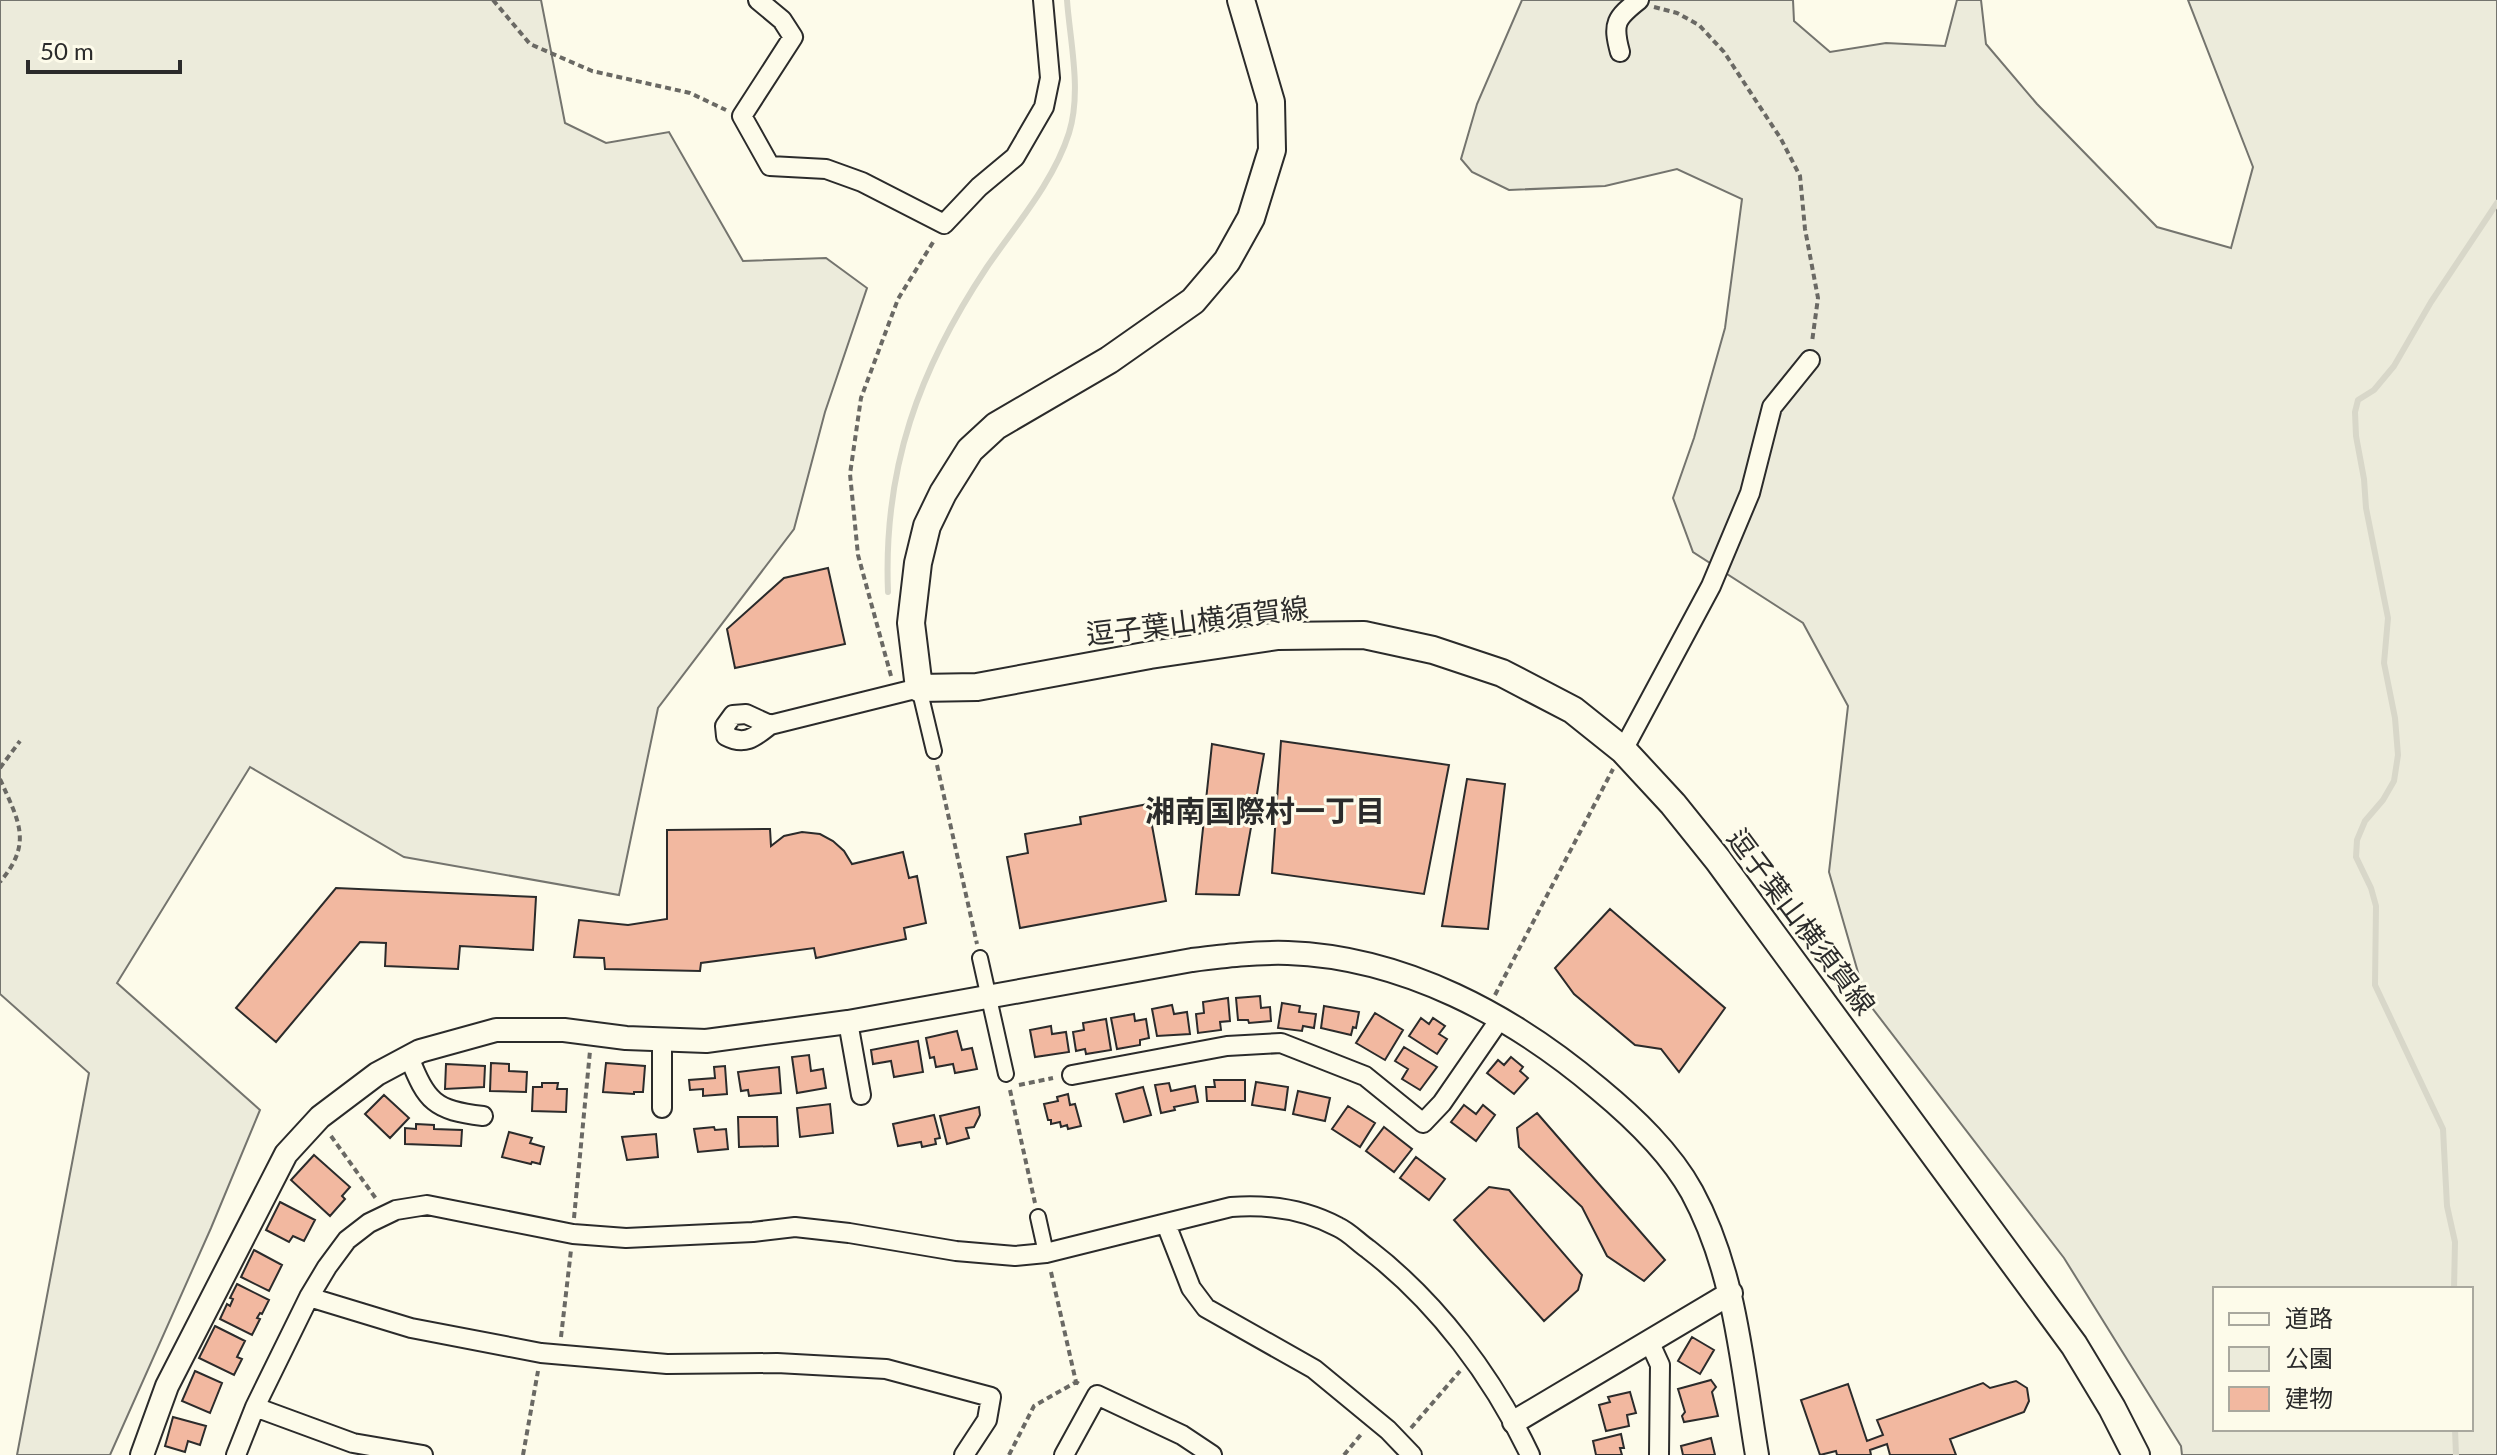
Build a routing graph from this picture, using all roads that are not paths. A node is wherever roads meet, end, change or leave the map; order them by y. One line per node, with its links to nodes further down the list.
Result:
1 (758, 0): 2 (street)
2 (1043, 0)
3 (1241, 0): 7 (main road)
4 (1637, 2): 5 (street)
5 (1620, 52)
6 (1810, 360): 9 (street)
7 (907, 691): 8 (street); 9 (main road, 逗子葉山横須賀線); 10 (street)
8 (770, 725)
9 (1623, 750): 40 (main road, 逗子葉山横須賀線)
10 (934, 751)
11 (980, 958): 12 (street)
12 (989, 997): 13 (street); 14 (street); 17 (street)
13 (1493, 1015): 18 (street); 25 (street)
14 (848, 1022): 15 (street); 19 (street)
15 (662, 1039): 16 (street); 20 (street)
16 (409, 1057): 21 (street); 31 (street)
17 (1006, 1074)
18 (1072, 1075)
19 (861, 1095)
20 (662, 1108)
21 (483, 1116)
22 (1038, 1217): 24 (street)
23 (1166, 1224): 24 (street); 29 (street); 30 (street)
24 (1046, 1253): 26 (street)
25 (1731, 1293): 27 (street); 39 (street)
26 (309, 1297): 28 (street); 34 (street)
27 (1649, 1341): 29 (street); 38 (street)
28 (255, 1407): 32 (street); 33 (street)
29 (1514, 1422): 37 (street)
30 (1405, 1448)
31 (142, 1455)
32 (236, 1455)
33 (423, 1455)
34 (964, 1455)
35 (1064, 1455): 36 (street)
36 (1212, 1455)
37 (1530, 1455)
38 (1659, 1455)
39 (1757, 1455)
40 (2136, 1455)

